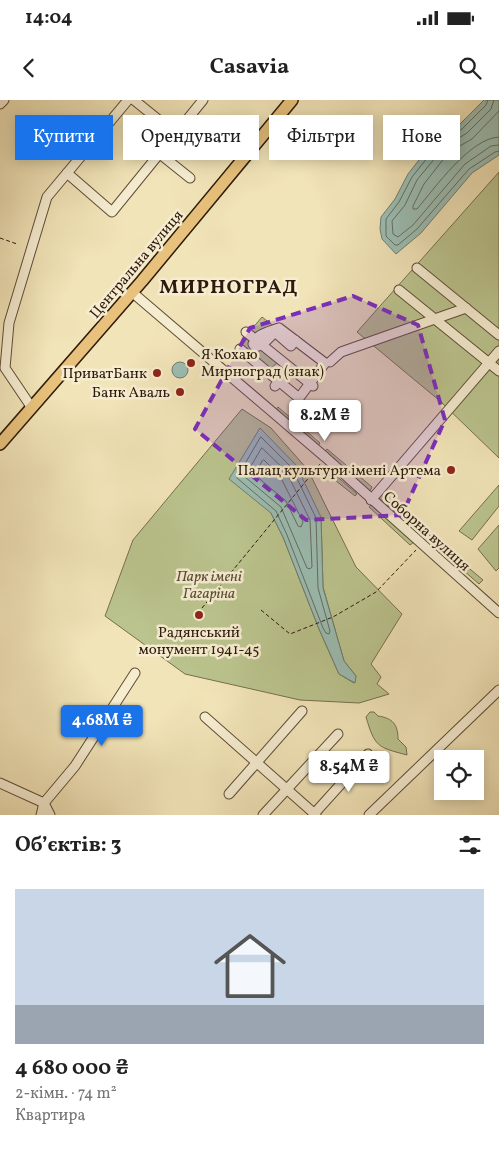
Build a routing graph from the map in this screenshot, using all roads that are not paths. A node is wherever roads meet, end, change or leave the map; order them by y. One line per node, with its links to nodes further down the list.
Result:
1 (4, 100): 6 (street)
2 (128, 100): 11 (street)
3 (134, 100): 7 (street)
4 (203, 100): 8 (street)
5 (292, 100): 15 (main road, Центральна вулиця)
6 (0, 104)
7 (153, 115)
8 (191, 115)
9 (155, 160): 11 (street)
10 (168, 160): 12 (street)
11 (67, 173): 33 (street)
12 (190, 178)
13 (417, 268): 16 (street)
14 (399, 290): 17 (street)
15 (132, 293): 33 (main road, Центральна вулиця); 35 (street, Соборна вулиця)
16 (466, 308): 17 (street); 19 (street)
17 (436, 319): 26 (street); 27 (street)
18 (246, 332): 21 (street)
19 (499, 335)
20 (293, 343): 21 (street); 22 (street); 25 (street)
21 (262, 345): 24 (street)
22 (240, 349)
23 (499, 351): 27 (street)
24 (270, 352): 25 (street); 30 (street)
25 (280, 360): 28 (street)
26 (330, 362)
27 (490, 362): 29 (street); 35 (street)
28 (290, 368): 31 (street); 32 (street)
29 (499, 371)
30 (270, 376)
31 (275, 386)
32 (313, 387)
33 (32, 408): 34 (main road, Центральна вулиця)
34 (0, 444)
35 (371, 500): 36 (street, Соборна вулиця)
36 (499, 613)
37 (135, 673): 47 (street)
38 (499, 690): 52 (street)
39 (302, 711): 43 (street)
40 (205, 717): 43 (street)
41 (338, 734): 45 (street)
42 (368, 754): 48 (street)
43 (256, 762): 45 (street); 46 (street)
44 (0, 783): 47 (street)
45 (287, 789): 48 (street); 51 (street)
46 (229, 794)
47 (44, 803): 49 (street); 50 (street)
48 (315, 814)
49 (41, 815)
50 (50, 815)
51 (263, 815)
52 (369, 815)

